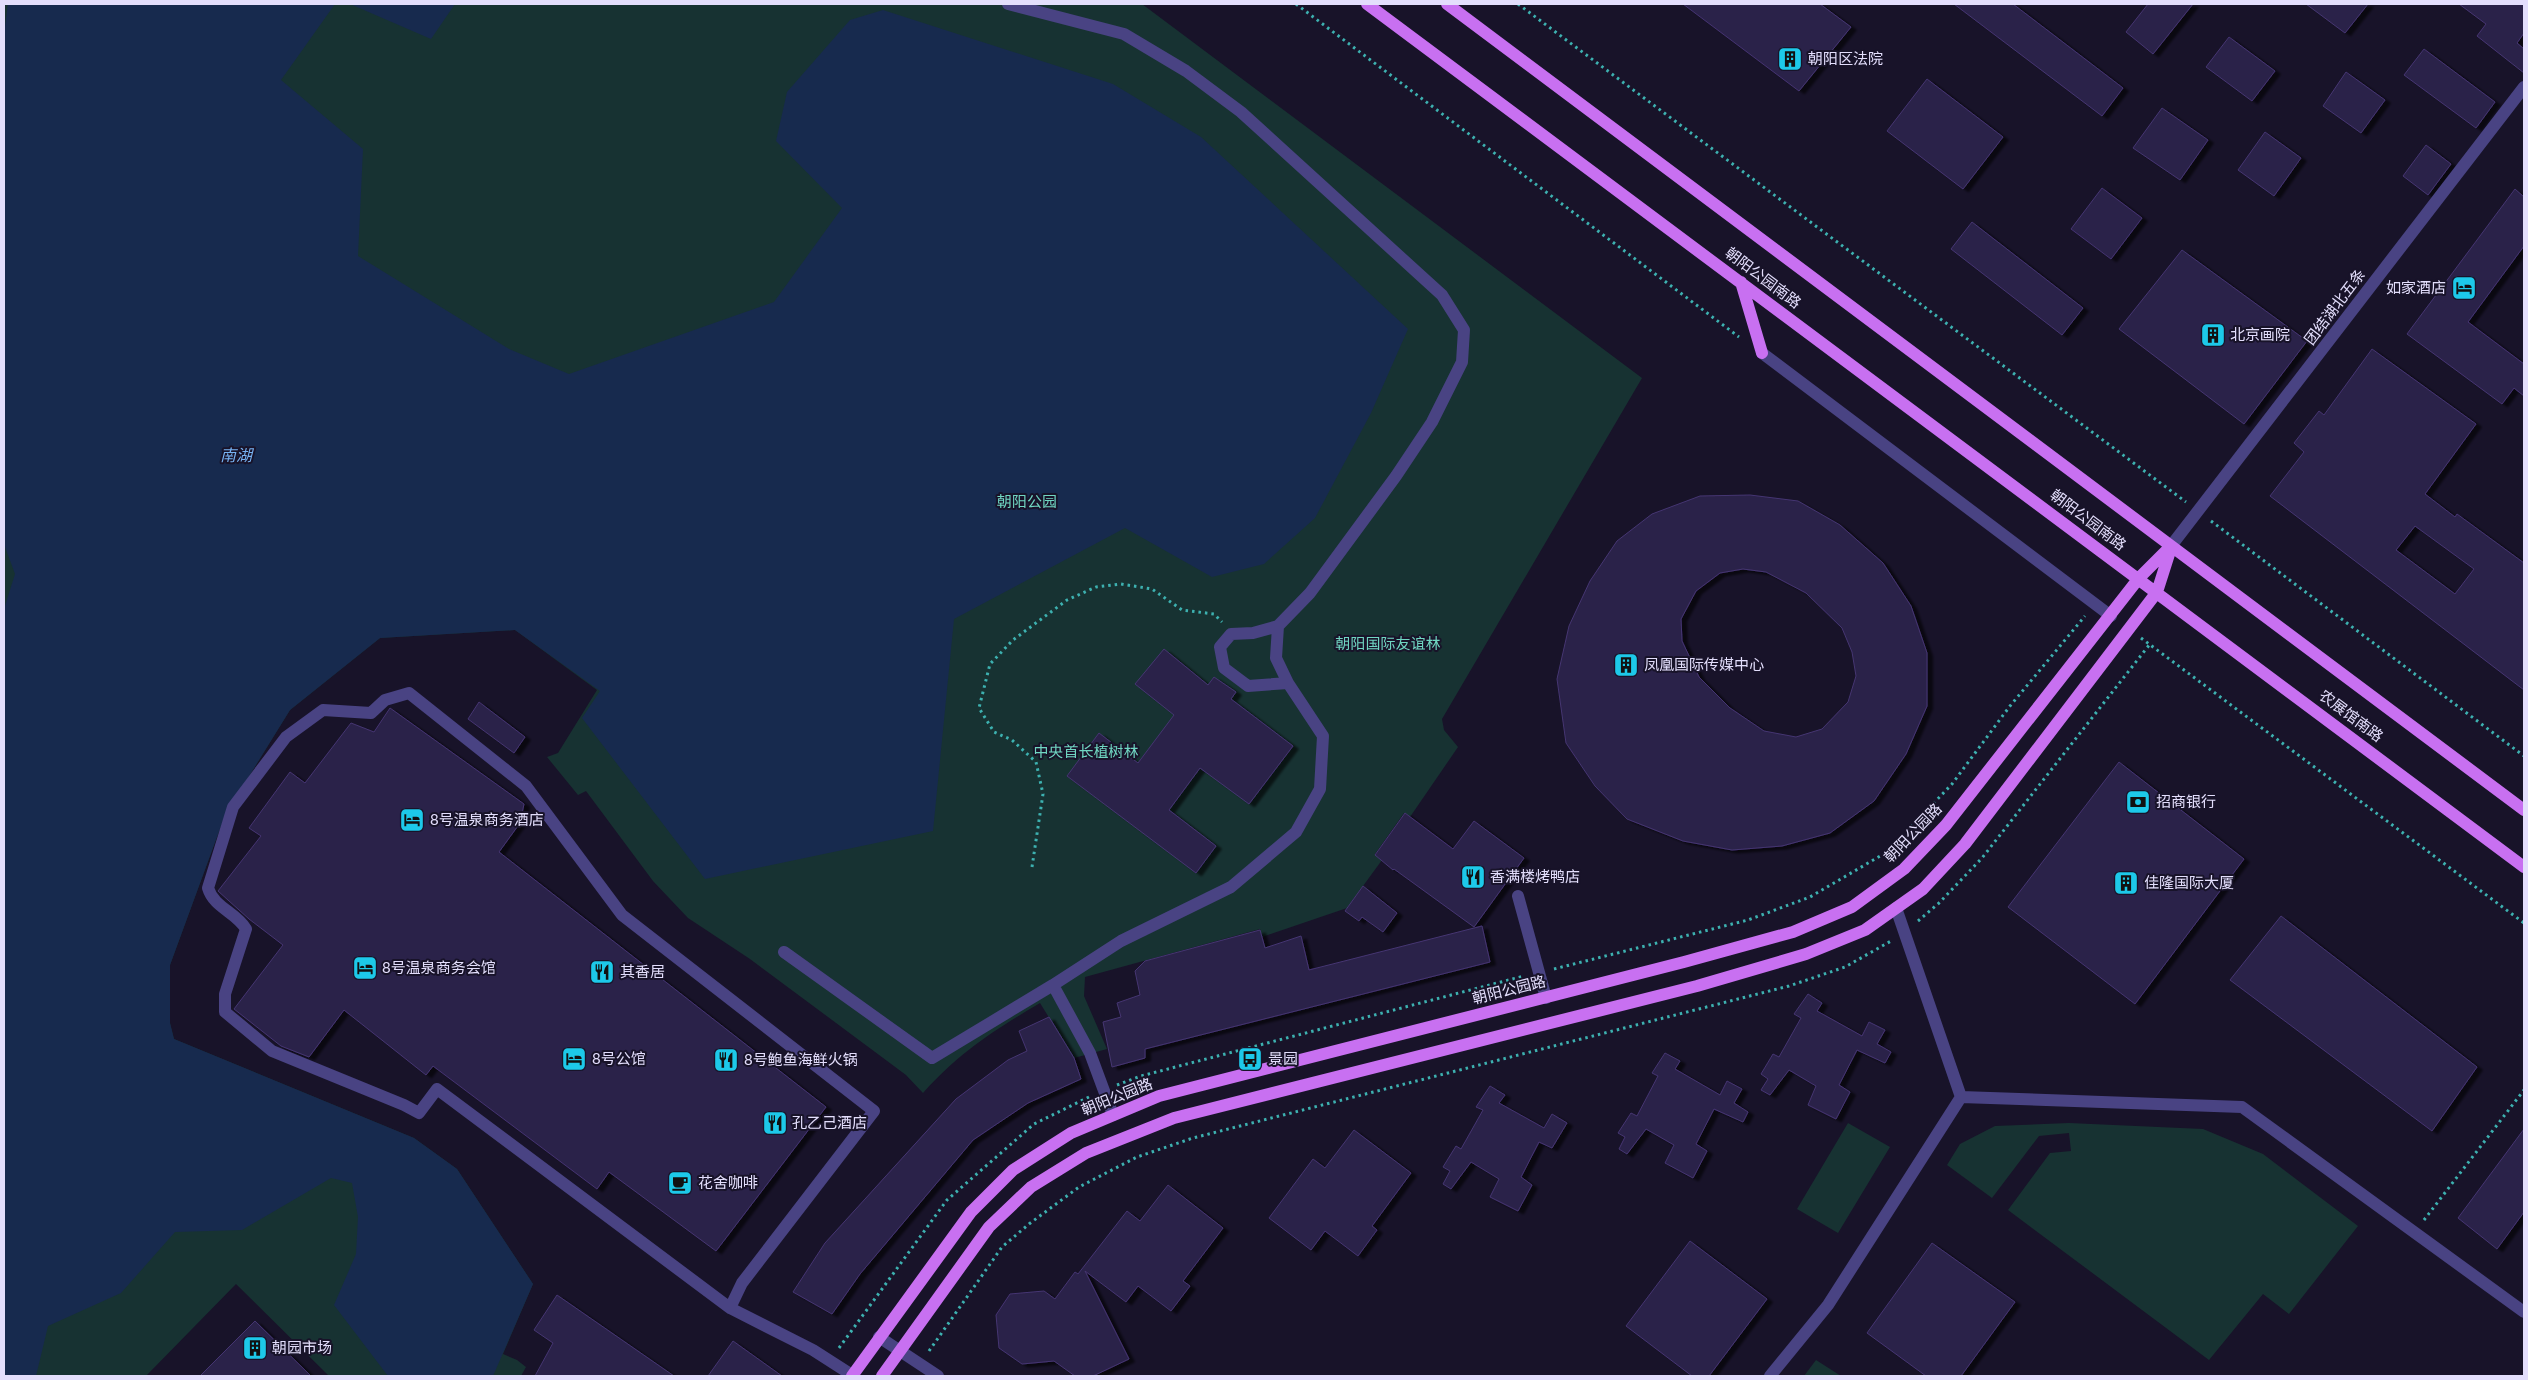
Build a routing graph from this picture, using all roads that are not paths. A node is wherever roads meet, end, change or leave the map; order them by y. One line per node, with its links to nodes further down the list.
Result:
1 (1008, 4): 11 (street)
2 (1368, 4): 5 (main road, 朝阳公园南路)
3 (1447, 4): 7 (main road, 朝阳公园南路)
4 (2524, 87): 7 (street, 团结湖北五条)
5 (1741, 282): 6 (main road); 8 (main road, 朝阳公园南路)
6 (1762, 353): 10 (street)
7 (2171, 546): 8 (main road, 朝阳公园路); 9 (main road); 13 (main road, 农展馆南路)
8 (2139, 578): 9 (main road, 朝阳公园南路); 10 (main road, 朝阳公园路)
9 (2157, 592): 14 (main road, 农展馆南路); 16 (main road)
10 (2111, 616): 19 (main road, 朝阳公园路)
11 (1278, 626): 12 (street); 12 (street)
12 (1288, 683): 18 (street)
13 (2524, 810)
14 (2524, 867)
15 (1518, 896): 19 (street)
16 (1896, 908): 20 (street); 25 (main road)
17 (784, 952): 18 (street)
18 (1053, 985): 21 (street)
19 (1546, 998): 21 (main road, 朝阳公园路)
20 (1961, 1096): 23 (street); 29 (street)
21 (1113, 1116): 24 (main road, 朝阳公园路)
22 (730, 1308): 22 (street); 26 (street)
23 (2524, 1312)
24 (879, 1337): 25 (street); 26 (main road, 朝阳公园路)
25 (899, 1352): 27 (main road); 28 (street)
26 (852, 1376)
27 (882, 1376)
28 (938, 1376)
29 (1770, 1376)

